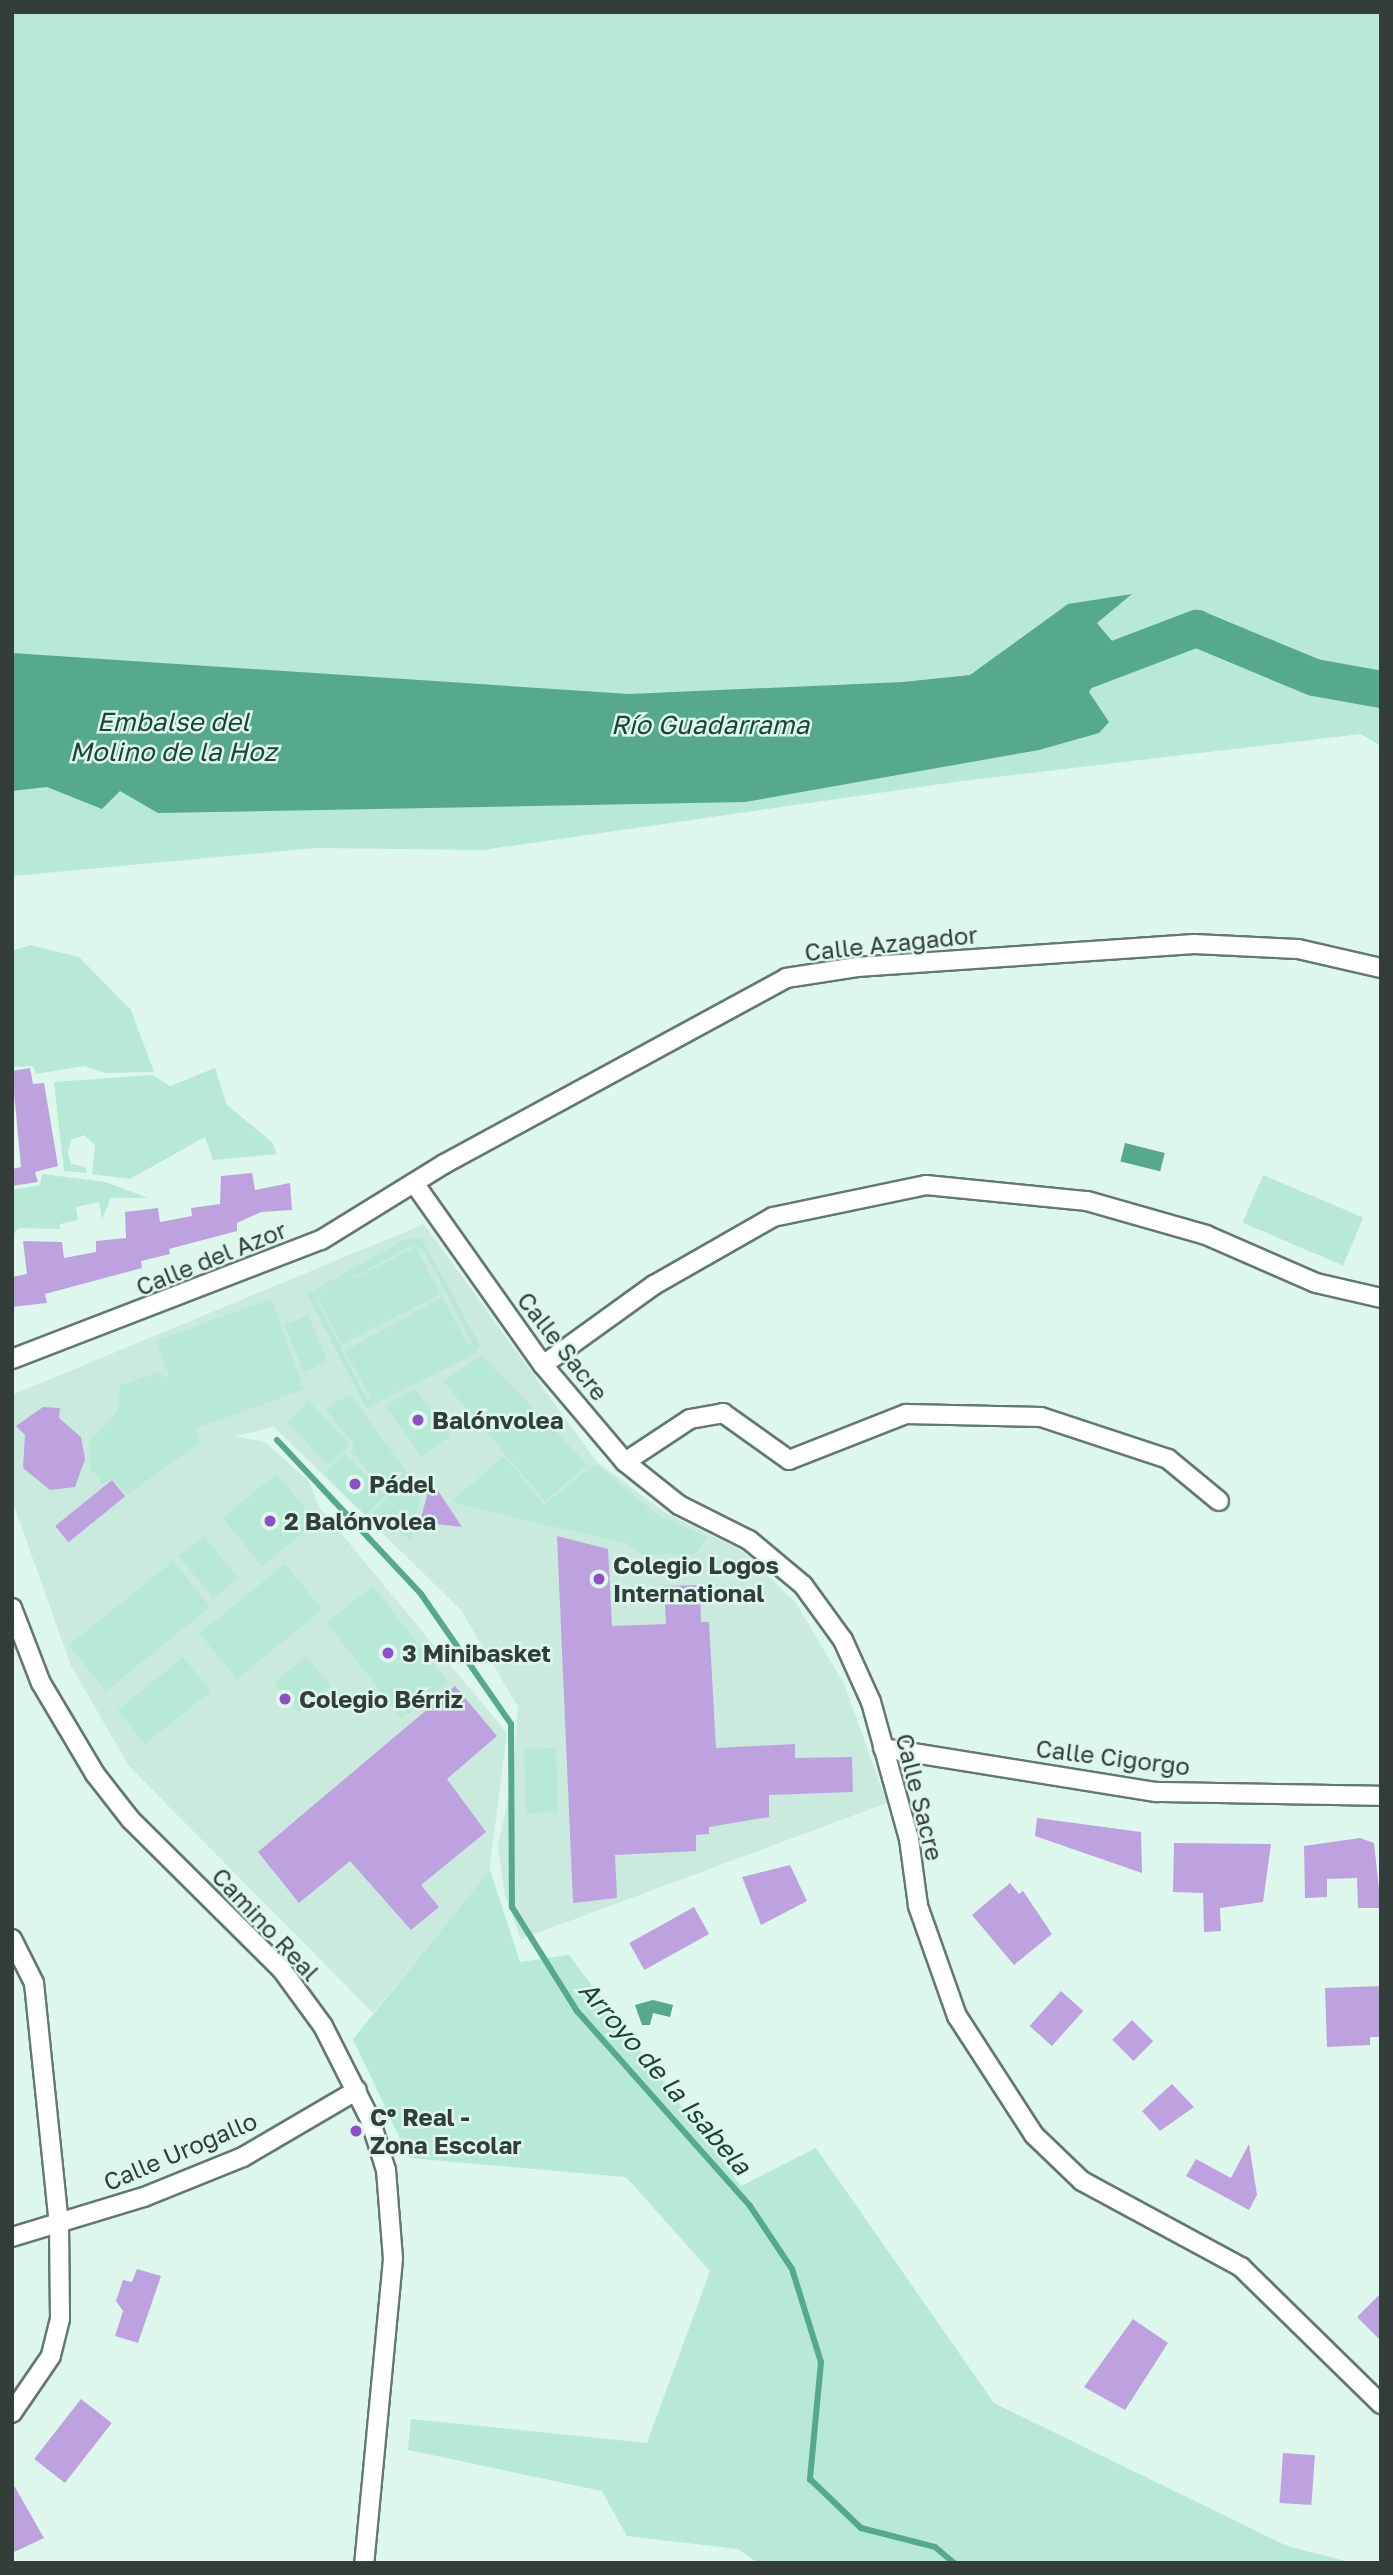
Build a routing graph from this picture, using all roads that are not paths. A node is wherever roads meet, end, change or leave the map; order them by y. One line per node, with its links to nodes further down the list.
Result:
1 (1381, 968): 2 (street, Calle Azagador)
2 (414, 1183): 4 (street, Calle del Azor); 5 (street, Calle Sacre)
3 (1381, 1298): 5 (street)
4 (14, 1357)
5 (542, 1365): 6 (street, Calle Sacre)
6 (625, 1462): 7 (street); 10 (street, Calle Sacre)
7 (1219, 1501)
8 (12, 1608): 9 (street, Camino Real)
9 (17, 1639): 13 (street, Camino Real)
10 (883, 1748): 11 (street, Calle Cigorgo); 16 (street, Calle Sacre)
11 (1381, 1796)
12 (12, 1939): 14 (street)
13 (357, 2090): 14 (street, Calle Urogallo); 18 (street, Camino Real)
14 (59, 2223): 15 (street, Calle Urogallo); 17 (street)
15 (12, 2237)
16 (1381, 2404)
17 (12, 2413)
18 (364, 2563)

